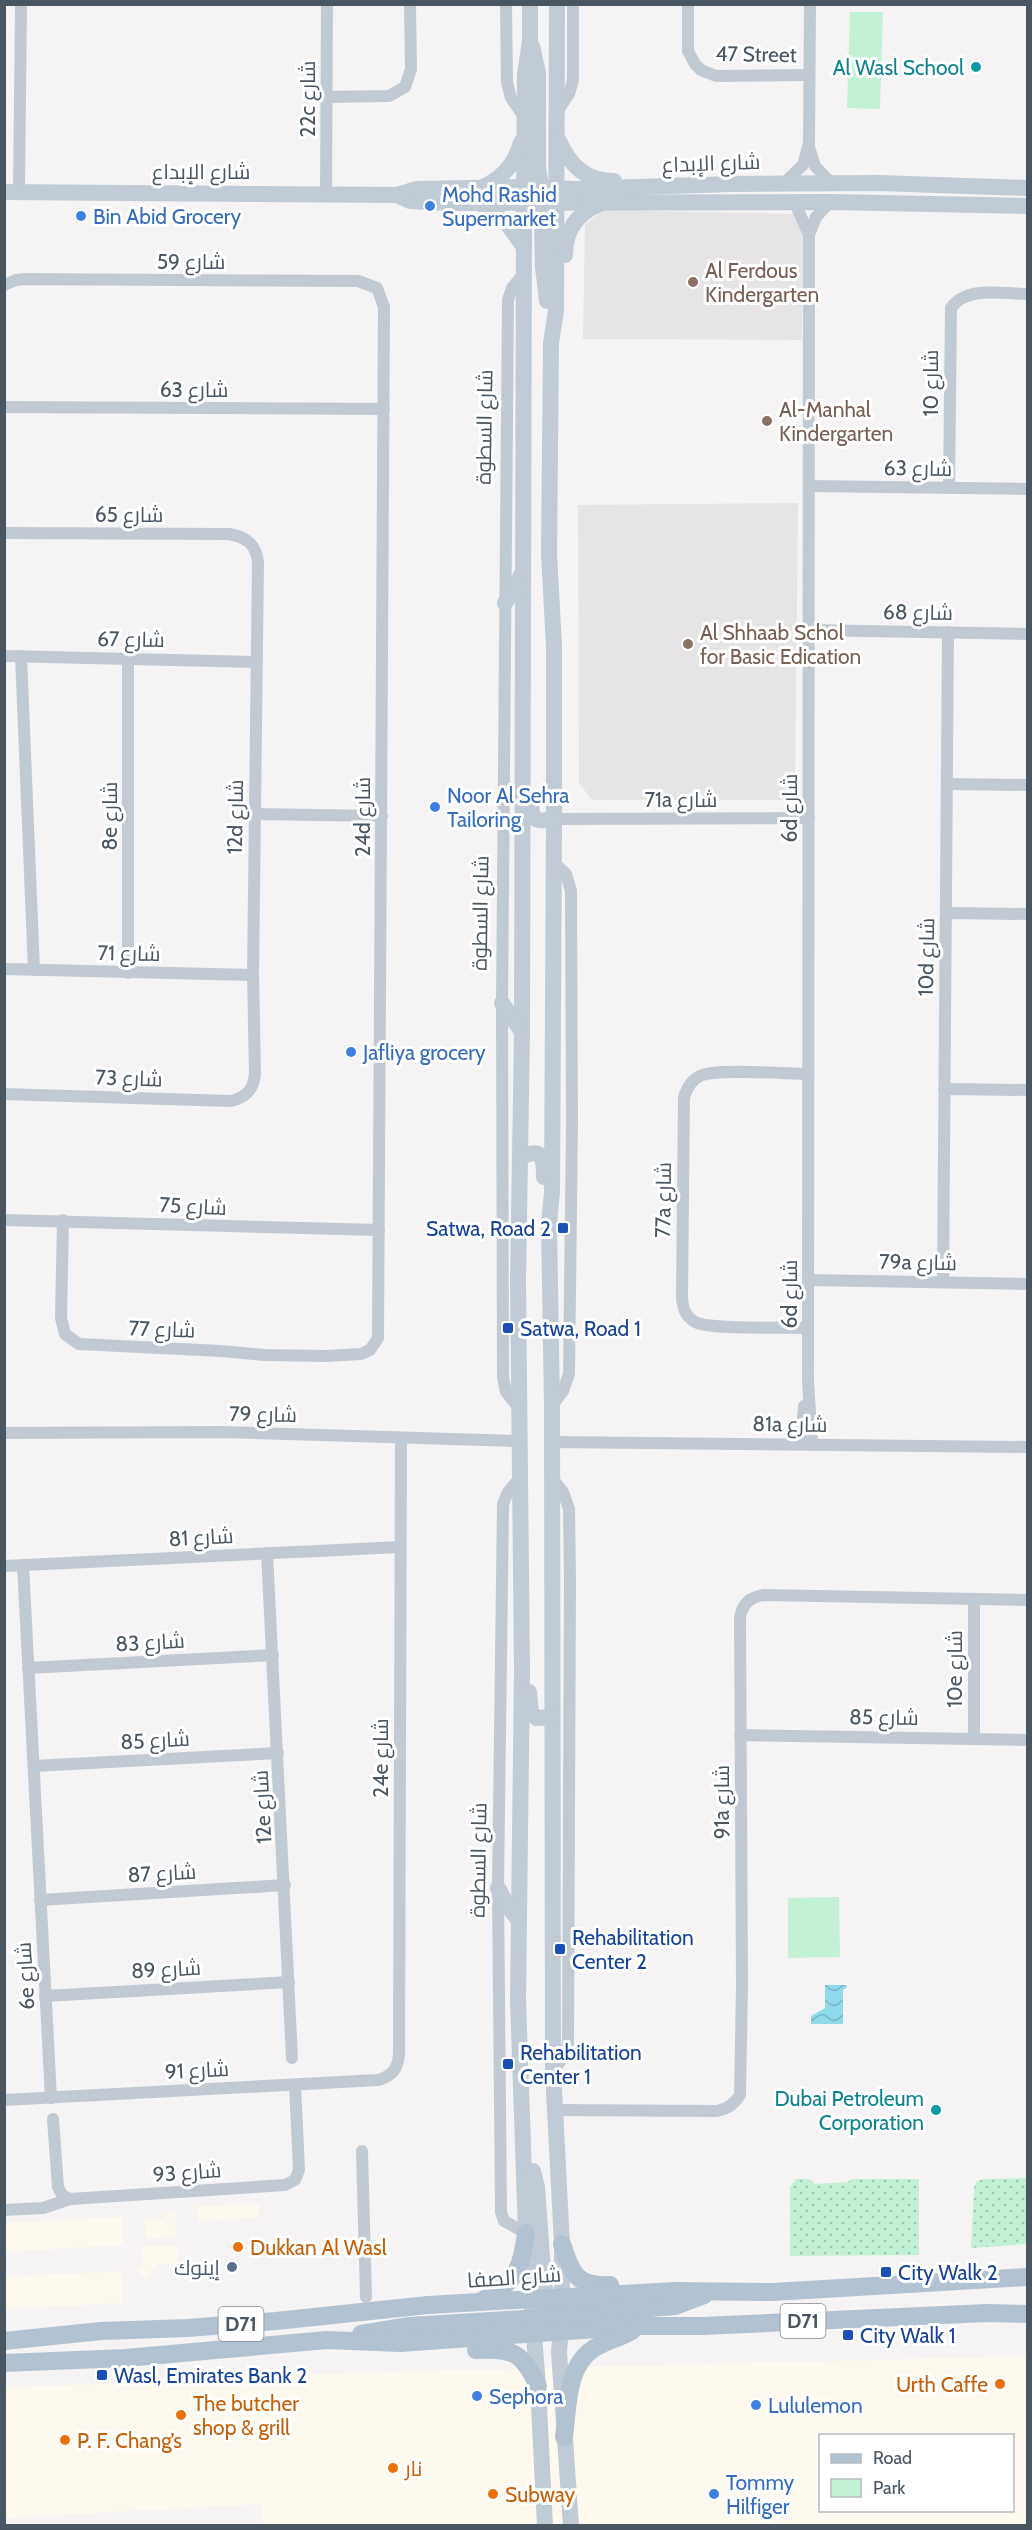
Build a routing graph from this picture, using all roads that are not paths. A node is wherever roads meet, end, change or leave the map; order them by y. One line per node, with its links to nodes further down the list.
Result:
1 (21, 4): 22 (street)
2 (327, 4): 12 (street, 22c شارع)
3 (410, 4): 12 (street)
4 (506, 4): 14 (street)
5 (530, 4): 10 (main road, شارع السطوة)
6 (557, 4): 13 (main road, شارع السطوة)
7 (573, 4): 13 (street, شارع السطوة)
8 (688, 4): 11 (street, 47 Street)
9 (810, 4): 11 (street)
10 (530, 41): 14 (main road, شارع السطوة); 24 (main road)
11 (809, 75): 16 (street)
12 (326, 97): 23 (street, 22c شارع)
13 (557, 113): 15 (main road, شارع السطوة)
14 (525, 122): 24 (main road, شارع السطوة); 25 (main road)
15 (557, 137): 19 (main road); 24 (main road, شارع السطوة)
16 (809, 143): 17 (street); 18 (street)
17 (784, 183): 18 (main road, شارع الإبداع); 19 (main road, شارع الإبداع)
18 (831, 183): 20 (main road, شارع الإبداع)
19 (658, 186): 24 (main road, شارع الإبداع)
20 (931, 186): 21 (main road, شارع الإبداع); 28 (main road)
21 (1028, 188)
22 (12, 192): 23 (main road, شارع الإبداع)
23 (326, 194): 25 (main road, شارع الإبداع)
24 (540, 195): 25 (main road, شارع الإبداع); 27 (main road, شارع الإبداع); 31 (main road, شارع السطوة); 36 (main road, شارع السطوة)
25 (479, 196): 31 (main road)
26 (830, 202): 28 (main road, شارع الإبداع); 29 (main road, شارع الإبداع); 30 (street, 6d شارع)
27 (603, 203): 28 (main road, شارع الإبداع); 36 (main road)
28 (795, 203): 30 (street, 6d شارع)
29 (1028, 206)
30 (809, 235): 39 (street, 6d شارع)
31 (524, 247): 32 (main road, شارع السطوة)
32 (524, 273): 44 (main road, شارع السطوة); 45 (street, شارع السطوة)
33 (4, 285): 34 (street, شارع 59)
34 (377, 288): 38 (street, 24d شارع)
35 (1028, 294): 40 (street, شارع 10)
36 (551, 344): 59 (main road, شارع السطوة)
37 (4, 407): 38 (street, شارع 63)
38 (384, 409): 57 (street, 24d شارع)
39 (809, 486): 40 (street, شارع 63); 46 (street, 6d شارع)
40 (949, 488): 41 (street, شارع 63)
41 (1028, 489)
42 (4, 533): 43 (street, شارع 65)
43 (251, 543): 52 (street, 12d شارع)
44 (523, 569): 45 (main road); 53 (main road, شارع السطوة)
45 (505, 603): 67 (street, شارع السطوة)
46 (809, 630): 47 (street, شارع 68); 58 (street, 6d شارع)
47 (948, 632): 48 (street, شارع 68); 54 (street, 10d شارع)
48 (1028, 634)
49 (4, 656): 50 (street, شارع 67)
50 (21, 656): 51 (street, شارع 67); 64 (street)
51 (128, 659): 52 (street, شارع 67); 65 (street, 8e شارع)
52 (256, 662): 56 (street, 12d شارع)
53 (522, 765): 59 (main road); 68 (main road, شارع السطوة)
54 (947, 784): 55 (street); 61 (street, 10d شارع)
55 (1028, 785)
56 (254, 814): 57 (street); 66 (street, 12d شارع)
57 (382, 816): 78 (street, 24d شارع)
58 (808, 818): 59 (street, 71a شارع); 69 (street, 6d شارع)
59 (555, 819): 60 (main road, شارع السطوة)
60 (554, 863): 77 (main road, شارع السطوة); 84 (street, شارع السطوة)
61 (946, 913): 62 (street); 70 (street, 10d شارع)
62 (1028, 914)
63 (4, 969): 64 (street, شارع 71)
64 (34, 970): 65 (street, شارع 71)
65 (128, 973): 66 (street, شارع 71)
66 (252, 975): 72 (street, 12d شارع)
67 (502, 1003): 68 (main road); 85 (street, شارع السطوة)
68 (522, 1032): 74 (main road, شارع السطوة)
69 (808, 1074): 79 (street, 6d شارع); 82 (street, 77a شارع)
70 (944, 1089): 71 (street); 80 (street, 10d شارع)
71 (1028, 1090)
72 (249, 1092): 73 (street, شارع 73)
73 (4, 1094)
74 (520, 1158): 77 (main road); 85 (main road, شارع السطوة)
75 (4, 1220): 76 (street, شارع 75)
76 (63, 1220): 78 (street, شارع 75); 83 (street, شارع 77)
77 (549, 1223): 84 (main road, شارع السطوة)
78 (379, 1230): 83 (street, 24d شارع)
79 (808, 1280): 80 (street, 79a شارع); 82 (street, 6d شارع)
80 (943, 1282): 81 (street, 79a شارع)
81 (1028, 1284)
82 (808, 1328): 90 (street, 6d شارع)
83 (374, 1347)
84 (552, 1406): 89 (main road, شارع السطوة)
85 (520, 1409): 88 (main road, شارع السطوة)
86 (4, 1433): 87 (street, شارع 79)
87 (401, 1439): 88 (street, شارع 79); 94 (street, 24e شارع)
88 (520, 1441): 93 (main road, شارع السطوة)
89 (552, 1442): 90 (street, 81a شارع); 92 (main road, شارع السطوة)
90 (807, 1444): 91 (street, 81a شارع)
91 (1028, 1447)
92 (551, 1477): 103 (main road, شارع السطوة); 116 (street)
93 (520, 1478): 102 (main road, شارع السطوة); 110 (street, شارع السطوة)
94 (400, 1547): 95 (street, شارع 81); 117 (street, 24e شارع)
95 (267, 1553): 96 (street, شارع 81); 100 (street, 12e شارع)
96 (23, 1565): 97 (street, شارع 81); 101 (street, 6e شارع)
97 (4, 1566)
98 (974, 1599): 99 (street, 91a شارع); 104 (street, 91a شارع); 105 (street, 10e شارع)
99 (1028, 1600)
100 (273, 1656): 101 (street, شارع 83); 107 (street, 12e شارع)
101 (28, 1668): 108 (street, 6e شارع)
102 (522, 1669): 103 (main road); 112 (main road, شارع السطوة)
103 (552, 1718): 116 (main road, شارع السطوة)
104 (740, 1735): 105 (street, شارع 85); 121 (street, 91a شارع)
105 (974, 1739): 106 (street, شارع 85)
106 (1028, 1740)
107 (278, 1753): 108 (street, شارع 85); 109 (street, 12e شارع)
108 (34, 1766): 111 (street, 6e شارع)
109 (285, 1885): 111 (street, شارع 87); 113 (street, 12e شارع)
110 (498, 1888): 112 (main road); 127 (street, شارع السطوة)
111 (40, 1900): 114 (street, 6e شارع)
112 (519, 1921): 124 (main road, شارع السطوة)
113 (290, 1982): 114 (street, شارع 89); 115 (street, 12e شارع)
114 (45, 1996): 119 (street, 6e شارع)
115 (292, 2058)
116 (553, 2071): 121 (main road, شارع السطوة)
117 (391, 2075): 118 (street, شارع 91)
118 (295, 2085): 119 (street, شارع 91); 125 (street, شارع 93)
119 (51, 2098): 120 (street, شارع 91)
120 (4, 2100)
121 (555, 2110): 128 (main road, شارع السطوة)
122 (52, 2119): 125 (street)
123 (362, 2151): 131 (street)
124 (525, 2155): 127 (main road, شارع السطوة); 133 (main road)
125 (70, 2199): 126 (street)
126 (4, 2210)
127 (526, 2233): 132 (main road); 133 (main road, شارع السطوة)
128 (561, 2244): 130 (main road); 133 (main road, شارع السطوة)
129 (1028, 2277): 130 (main road, شارع الصفا / D71)
130 (709, 2293): 133 (main road, شارع الصفا / D71)
131 (366, 2297)
132 (478, 2302): 133 (main road, شارع الصفا / D71); 137 (main road, شارع الصفا / D71)
133 (549, 2312): 135 (main road, شارع الصفا / D71); 136 (main road); 138 (main road, شارع الصفا / D71); 140 (main road); 141 (main road)
134 (1028, 2314): 135 (main road, شارع الصفا / D71)
135 (639, 2326): 141 (main road)
136 (327, 2340): 138 (main road, شارع الصفا / D71); 139 (main road, شارع الصفا / D71)
137 (4, 2341)
138 (400, 2343): 140 (main road)
139 (4, 2363)
140 (538, 2386): 142 (main road)
141 (564, 2437): 143 (main road)
142 (545, 2526)
143 (572, 2526)

